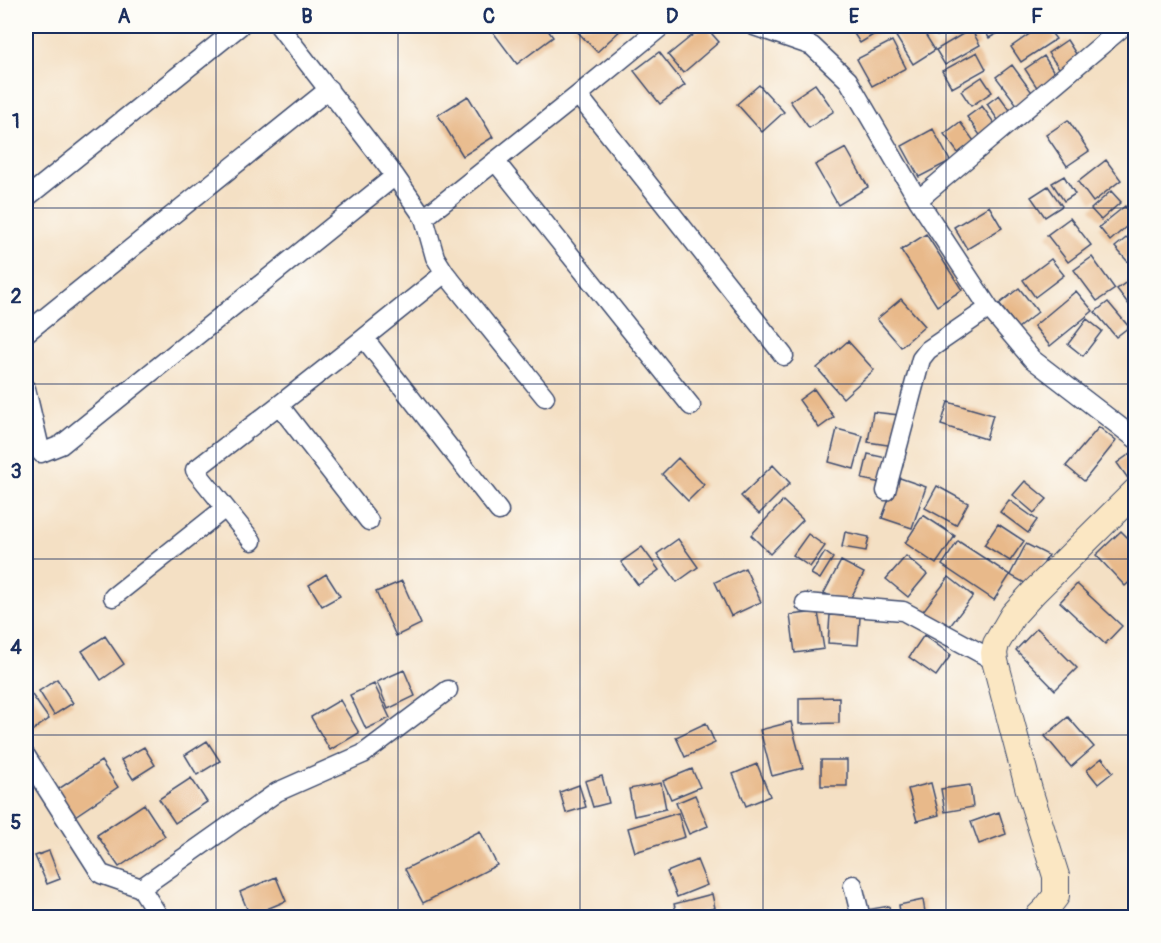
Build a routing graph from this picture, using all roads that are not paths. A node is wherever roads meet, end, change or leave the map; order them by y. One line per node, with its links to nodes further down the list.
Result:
1 (240, 26): 10 (street)
2 (279, 26): 6 (street)
3 (662, 26): 7 (street)
4 (753, 26): 11 (street)
5 (1124, 26): 11 (street)
6 (329, 89): 9 (street); 15 (street)
7 (578, 95): 8 (street); 17 (street)
8 (495, 161): 12 (street); 21 (street)
9 (394, 176): 12 (street); 18 (street)
10 (26, 198)
11 (918, 200): 14 (street)
12 (424, 218): 13 (street)
13 (445, 273): 16 (street); 19 (street)
14 (989, 308): 22 (street); 23 (street)
15 (26, 333)
16 (364, 338): 20 (street); 26 (street)
17 (784, 356)
18 (26, 389)
19 (545, 397)
20 (279, 405): 25 (street); 27 (street)
21 (691, 406)
22 (1136, 439)
23 (886, 491)
24 (1136, 491): 31 (street)
25 (225, 508): 28 (street); 29 (street)
26 (499, 511)
27 (369, 521)
28 (252, 541)
29 (113, 597)
30 (805, 603): 31 (street)
31 (995, 662): 38 (street)
32 (448, 690): 35 (street)
33 (26, 756): 35 (street)
34 (853, 885): 37 (street)
35 (141, 888): 36 (street)
36 (160, 918)
37 (861, 918)
38 (1037, 918)

